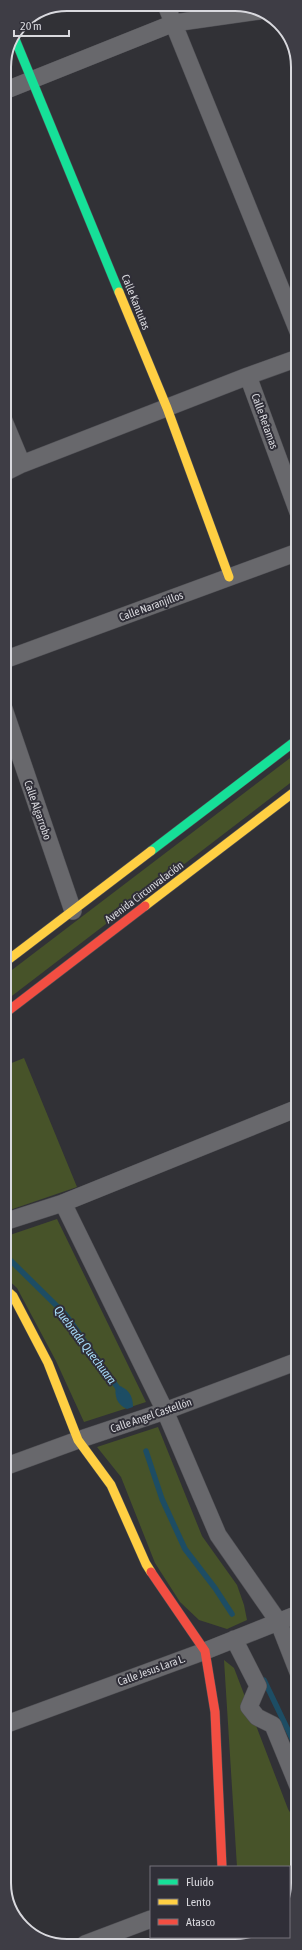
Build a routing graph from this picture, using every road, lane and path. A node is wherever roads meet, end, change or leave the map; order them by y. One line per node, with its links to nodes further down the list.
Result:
1 (169, 11): 3 (street)
2 (248, 13): 3 (street)
3 (174, 23): 5 (street); 7 (street)
4 (17, 43): 5 (street, Calle Kantutas)
5 (32, 80): 6 (street); 10 (street, Calle Kantutas)
6 (11, 88)
7 (291, 314)
8 (291, 361): 9 (street)
9 (248, 376): 10 (street); 14 (street, Calle Retamas)
10 (166, 408): 12 (street); 16 (street, Calle Kantutas)
11 (11, 438): 12 (street)
12 (22, 464): 13 (street)
13 (11, 470)
14 (291, 493)
15 (291, 555): 16 (street, Calle Naranjillos)
16 (229, 577): 17 (street, Calle Naranjillos)
17 (11, 657)
18 (11, 729): 21 (street, Calle Algarrobo)
19 (291, 744): 21 (street)
20 (291, 794): 23 (street, Avenida Circunvalación)
21 (73, 911): 22 (street)
22 (11, 958)
23 (11, 1009)
24 (291, 1111): 25 (street)
25 (63, 1203): 26 (street); 29 (street)
26 (11, 1220)
27 (11, 1294): 30 (street)
28 (291, 1364): 29 (street, Calle Angel Castellón)
29 (164, 1411): 30 (street, Calle Angel Castellón); 33 (street)
30 (78, 1440): 31 (street, Calle Angel Castellón); 35 (street)
31 (11, 1465)
32 (291, 1617): 33 (street, Calle Jesus Lara L.)
33 (278, 1622): 34 (street, Calle Jesus Lara L.); 36 (street)
34 (234, 1639): 35 (street, Calle Jesus Lara L.); 38 (street)
35 (205, 1650): 37 (street, Calle Jesus Lara L.); 39 (street)
36 (291, 1654)
37 (11, 1722)
38 (291, 1769)
39 (222, 1866)
40 (150, 1919): 41 (street)
41 (98, 1939)

